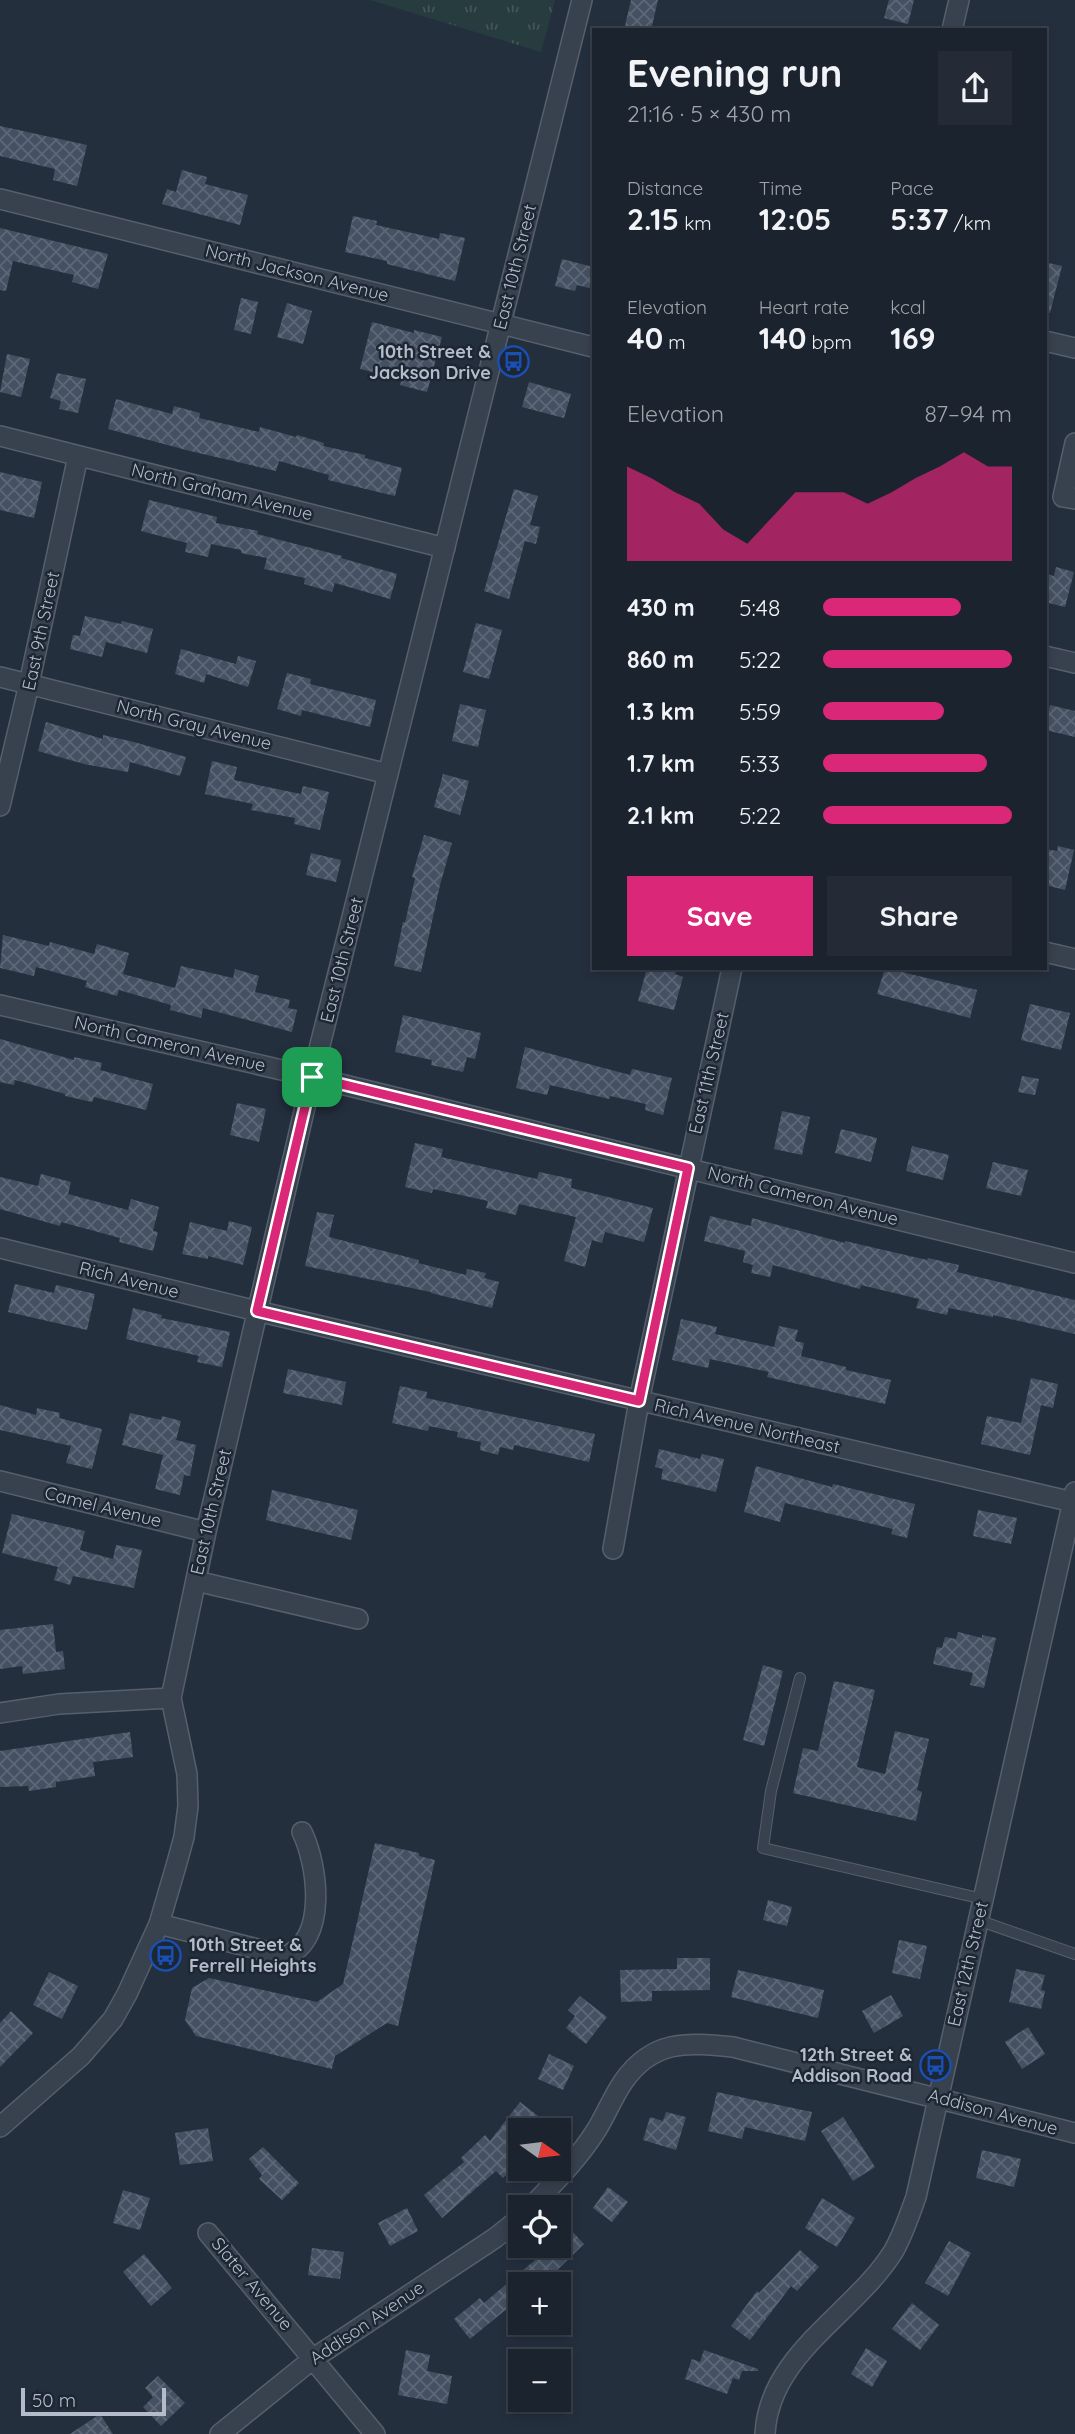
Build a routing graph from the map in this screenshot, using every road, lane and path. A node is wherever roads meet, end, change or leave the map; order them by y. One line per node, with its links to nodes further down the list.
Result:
1 (582, 0): 5 (street, East 10th Street)
2 (959, 0): 3 (street)
3 (952, 28)
4 (0, 200): 5 (street, North Jackson Avenue)
5 (500, 324): 7 (street, North Jackson Avenue); 13 (street, East 10th Street)
6 (1047, 341): 8 (street)
7 (592, 347)
8 (1075, 348)
9 (0, 436): 11 (street, North Graham Avenue)
10 (1075, 443): 12 (street)
11 (78, 456): 13 (street, North Graham Avenue); 17 (street, East 9th Street)
12 (1075, 499)
13 (444, 548): 18 (street, East 10th Street)
14 (1047, 656): 15 (street)
15 (1075, 663)
16 (0, 677): 17 (street, North Gray Avenue)
17 (29, 684): 18 (street, North Gray Avenue); 19 (street, East 9th Street)
18 (388, 774): 24 (street, East 10th Street)
19 (0, 806)
20 (1047, 953): 21 (street)
21 (1075, 959)
22 (732, 970): 25 (street, East 11th Street)
23 (0, 1005): 24 (street, North Cameron Avenue)
24 (312, 1077): 25 (street, North Cameron Avenue); 28 (street, East 10th Street)
25 (688, 1168): 27 (street, North Cameron Avenue); 29 (street, East 11th Street)
26 (0, 1248): 28 (street, Rich Avenue)
27 (1075, 1263)
28 (257, 1311): 29 (street, Rich Avenue Northeast); 32 (street, East 10th Street)
29 (639, 1401): 31 (street, Rich Avenue Northeast); 33 (street, East 11th Street)
30 (0, 1481): 32 (street, Camel Avenue)
31 (1074, 1499): 40 (street, East 12th Street)
32 (206, 1532): 34 (street, East 10th Street)
33 (613, 1549)
34 (196, 1581): 35 (street); 37 (street, East 10th Street)
35 (358, 1619)
36 (800, 1678): 40 (lane)
37 (171, 1698): 38 (street); 42 (street, East 10th Street)
38 (0, 1713)
39 (302, 1832): 42 (street)
40 (983, 1899): 41 (street, East 12th Street)
41 (978, 1920): 43 (lane); 44 (street, East 12th Street)
42 (159, 1924): 45 (street, East 10th Street)
43 (1075, 1954)
44 (938, 2098): 46 (street, Addison Avenue); 47 (street, Addison Avenue); 53 (street, East 12th Street)
45 (0, 2127)
46 (1075, 2133)
47 (542, 2195)
48 (508, 2228): 50 (street, Addison Avenue)
49 (208, 2233): 50 (street, Slater Avenue)
50 (314, 2358): 51 (street, Addison Avenue); 52 (street, Slater Avenue)
51 (219, 2434)
52 (375, 2434)
53 (765, 2434)

